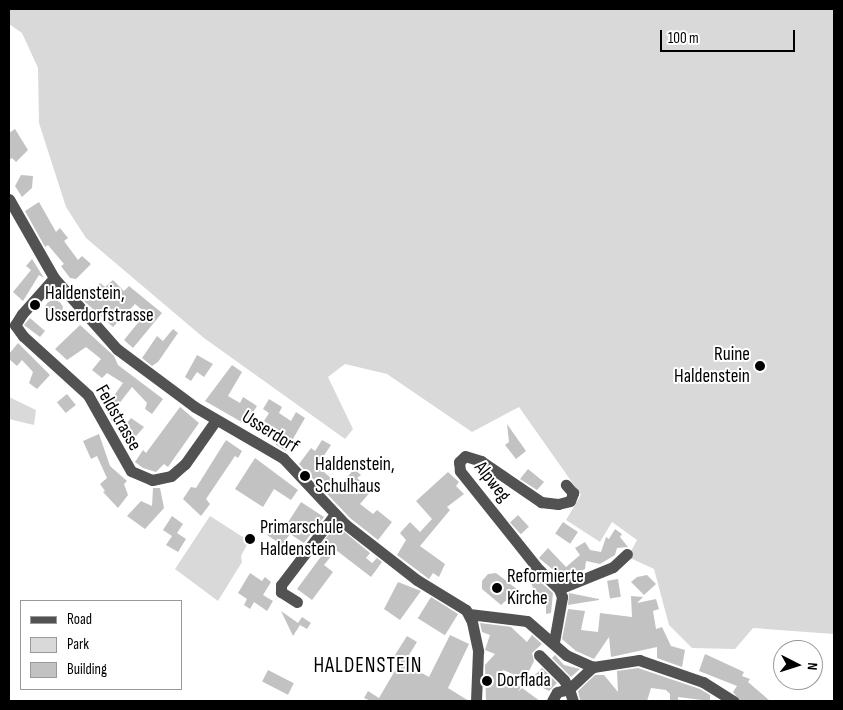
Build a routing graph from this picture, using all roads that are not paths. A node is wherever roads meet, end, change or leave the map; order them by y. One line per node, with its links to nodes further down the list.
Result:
1 (9, 199): 2 (street, Usserdorf)
2 (54, 278): 3 (street, Usserdorf); 3 (street, Feldstrasse)
3 (216, 420): 5 (street, Usserdorf)
4 (566, 485): 7 (street, Alpweg)
5 (335, 514): 8 (street); 9 (street, Usserdorf)
6 (627, 554): 7 (street)
7 (559, 589): 10 (street)
8 (297, 602)
9 (469, 614): 10 (street); 15 (street)
10 (554, 642): 12 (street)
11 (539, 655): 13 (street)
12 (593, 667): 13 (street); 16 (street)
13 (572, 697): 14 (street)
14 (552, 700)
15 (476, 701)
16 (733, 701)

